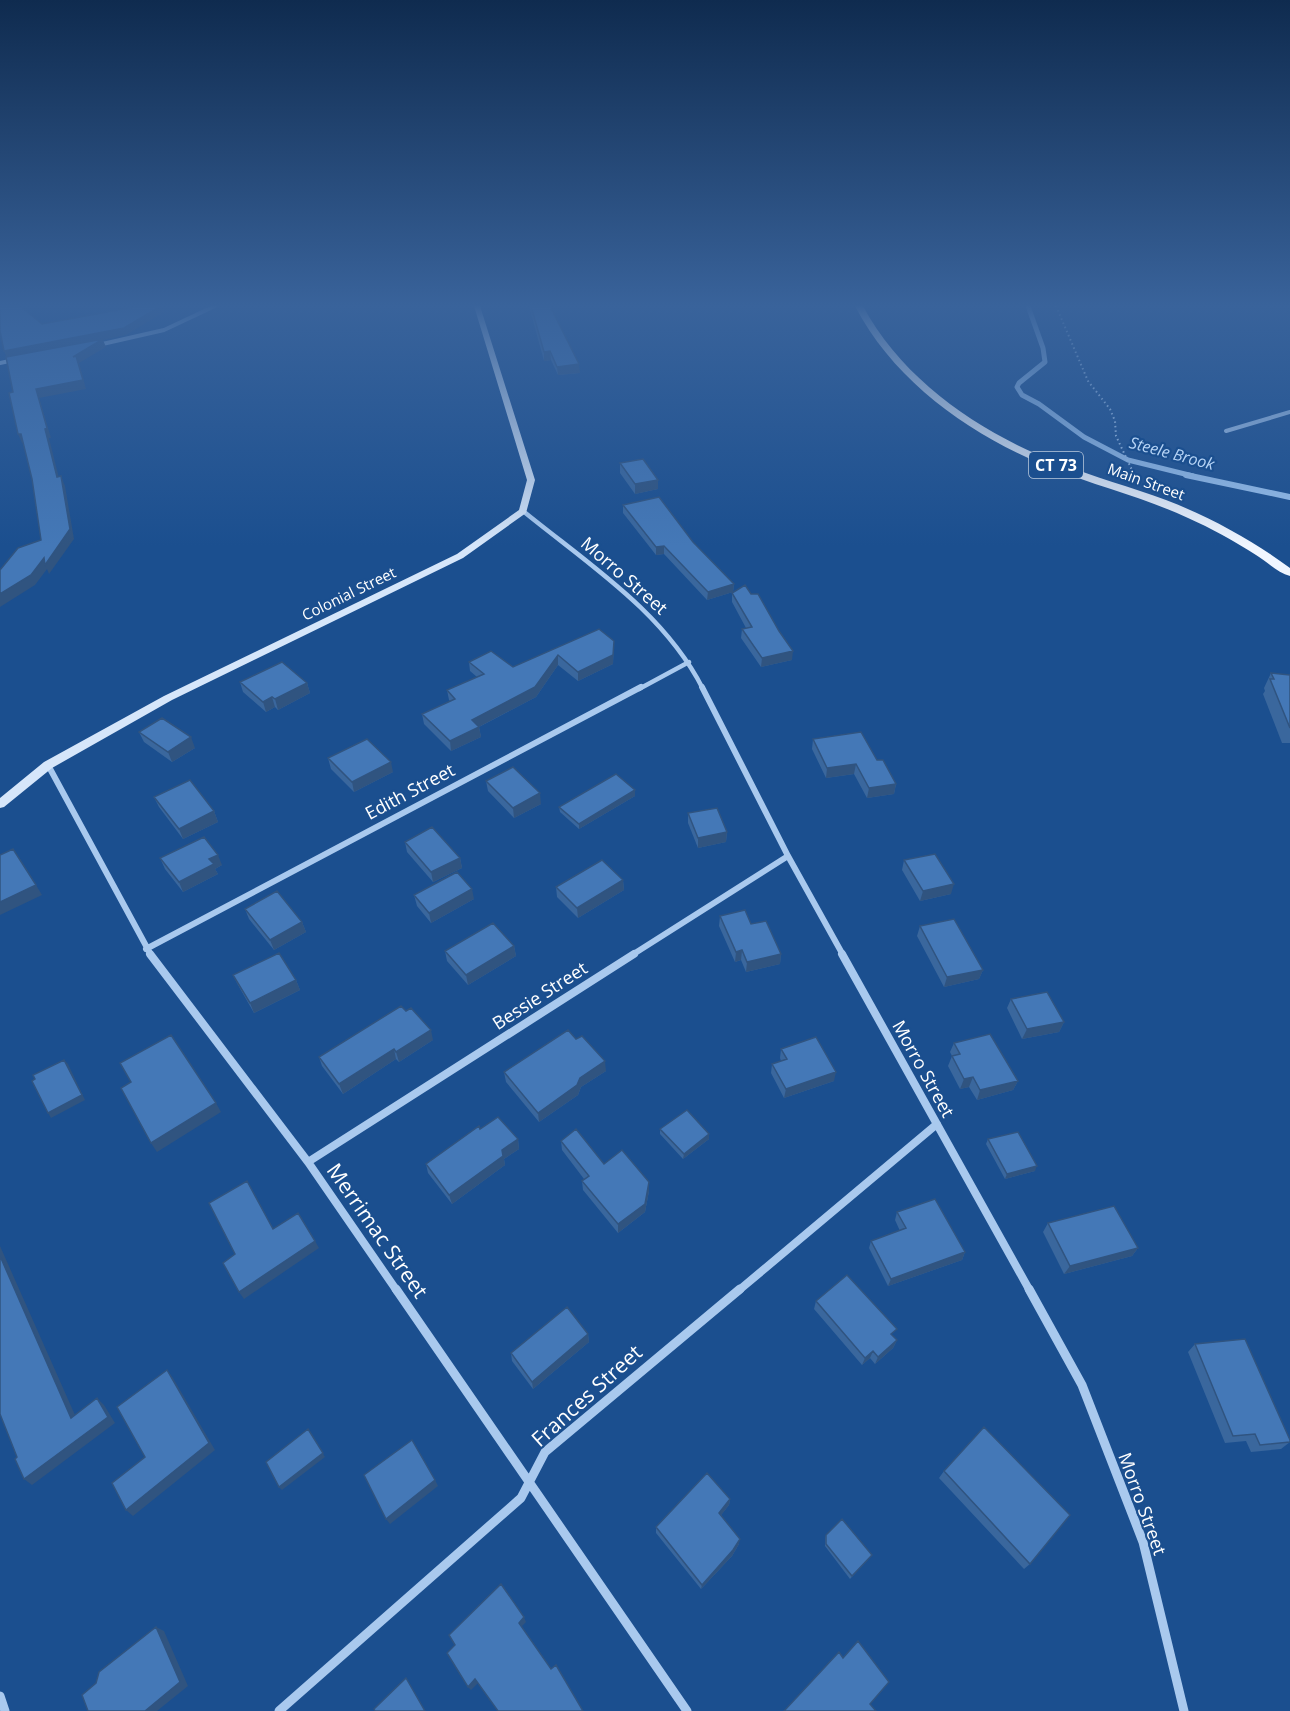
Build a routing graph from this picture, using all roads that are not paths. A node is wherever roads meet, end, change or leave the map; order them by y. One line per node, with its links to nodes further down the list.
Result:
1 (502, 386): 5 (street)
2 (923, 386): 6 (main road, Main Street / CT 73)
3 (1290, 412): 4 (street)
4 (1226, 431)
5 (523, 511): 7 (street, Morro Street); 8 (street, Colonial Street)
6 (1290, 573)
7 (689, 662): 10 (street, Morro Street); 11 (street, Edith Street)
8 (48, 765): 9 (street, Colonial Street); 11 (street, Merrimac Street)
9 (0, 804)
10 (788, 856): 12 (street, Morro Street); 13 (street, Bessie Street)
11 (146, 949): 13 (street, Merrimac Street)
12 (937, 1124): 14 (street, Frances Street); 19 (street, Morro Street)
13 (308, 1162): 14 (street, Merrimac Street)
14 (529, 1482): 17 (street, Frances Street); 18 (street, Merrimac Street)
15 (0, 1696): 16 (street)
16 (6, 1711)
17 (279, 1711)
18 (687, 1711)
19 (1184, 1711)

